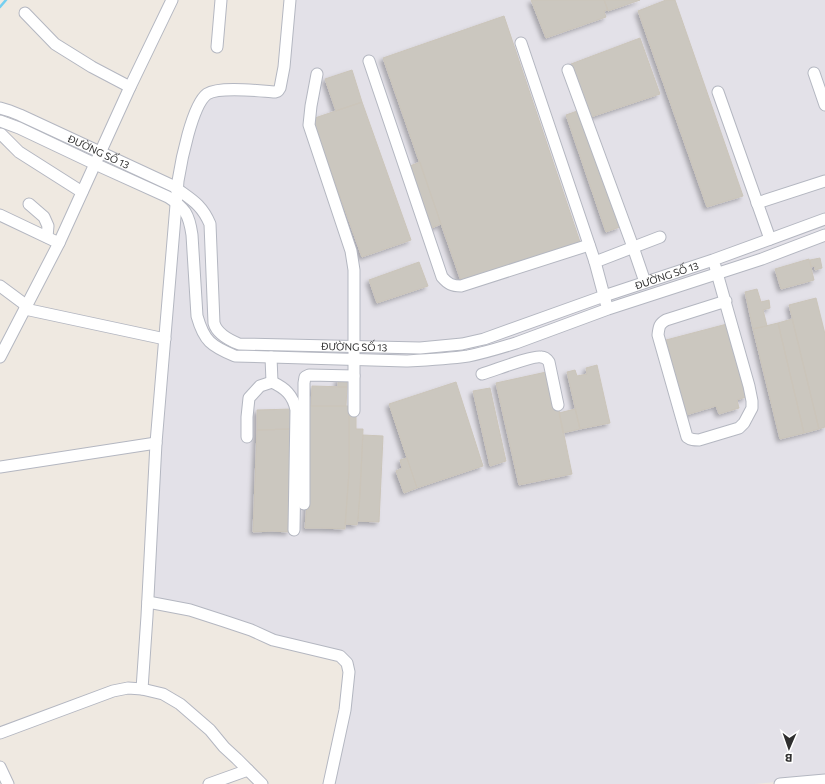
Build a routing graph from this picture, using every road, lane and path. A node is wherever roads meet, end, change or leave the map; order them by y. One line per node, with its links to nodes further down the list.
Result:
1 (172, 0): 11 (street)
2 (221, 0): 6 (street)
3 (290, 0): 20 (street)
4 (25, 13): 11 (street)
5 (521, 43): 32 (street)
6 (217, 47)
7 (369, 61): 32 (street)
8 (568, 70): 33 (street)
9 (814, 73): 13 (street)
10 (318, 74): 47 (street)
11 (130, 87): 17 (street)
12 (718, 92): 23 (street)
13 (825, 104)
14 (0, 108): 17 (street, ĐƯỜNG SỐ 13)
15 (0, 121): 18 (street, ĐƯỜNG SỐ 13)
16 (2, 134): 21 (street)
17 (100, 152): 18 (street); 20 (street, ĐƯỜNG SỐ 13)
18 (95, 164): 21 (street); 22 (street, ĐƯỜNG SỐ 13)
19 (825, 181): 23 (street)
20 (178, 189): 22 (street); 43 (street, ĐƯỜNG SỐ 13)
21 (82, 192): 31 (street)
22 (176, 202): 44 (street); 46 (street, ĐƯỜNG SỐ 13)
23 (757, 203): 30 (street)
24 (29, 204): 28 (street)
25 (0, 215): 28 (street)
26 (825, 219): 30 (street, ĐƯỜNG SỐ 13)
27 (825, 235): 36 (street, ĐƯỜNG SỐ 13)
28 (47, 237): 31 (street)
29 (660, 237): 33 (street)
30 (770, 239): 34 (street, ĐƯỜNG SỐ 13)
31 (59, 243): 41 (street)
32 (589, 245): 35 (street)
33 (633, 247): 35 (street); 37 (street)
34 (714, 260): 36 (street); 37 (street, ĐƯỜNG SỐ 13)
35 (595, 262): 39 (street)
36 (718, 273): 40 (street); 42 (street, ĐƯỜNG SỐ 13)
37 (645, 282): 39 (street, ĐƯỜNG SỐ 13)
38 (0, 286): 41 (street)
39 (604, 296): 42 (street); 47 (street, ĐƯỜNG SỐ 13)
40 (726, 301): 40 (street)
41 (26, 307): 44 (street); 48 (street)
42 (608, 309): 45 (street, ĐƯỜNG SỐ 13)
43 (221, 334): 46 (street); 47 (street, ĐƯỜNG SỐ 13)
44 (165, 339): 58 (street)
45 (516, 343): 50 (street, ĐƯỜNG SỐ 13); 51 (street)
46 (213, 346): 49 (street, ĐƯỜNG SỐ 13)
47 (355, 346): 50 (street)
48 (0, 357)
49 (271, 357): 50 (street, ĐƯỜNG SỐ 13); 54 (street)
50 (354, 359): 53 (street)
51 (528, 359): 52 (street); 55 (street)
52 (482, 374)
53 (354, 376): 56 (street); 60 (street)
54 (272, 382): 57 (street); 61 (street)
55 (558, 405)
56 (354, 411)
57 (247, 436)
58 (156, 443): 59 (street); 62 (street)
59 (0, 467)
60 (304, 504)
61 (294, 530)
62 (148, 602): 63 (street); 71 (street)
63 (142, 689): 64 (street); 66 (street)
64 (0, 733)
65 (0, 767): 68 (street)
66 (248, 770): 69 (street); 70 (street)
67 (825, 780): 72 (street)
68 (8, 784)
69 (209, 784)
70 (262, 784)
71 (329, 784)
72 (780, 784)

